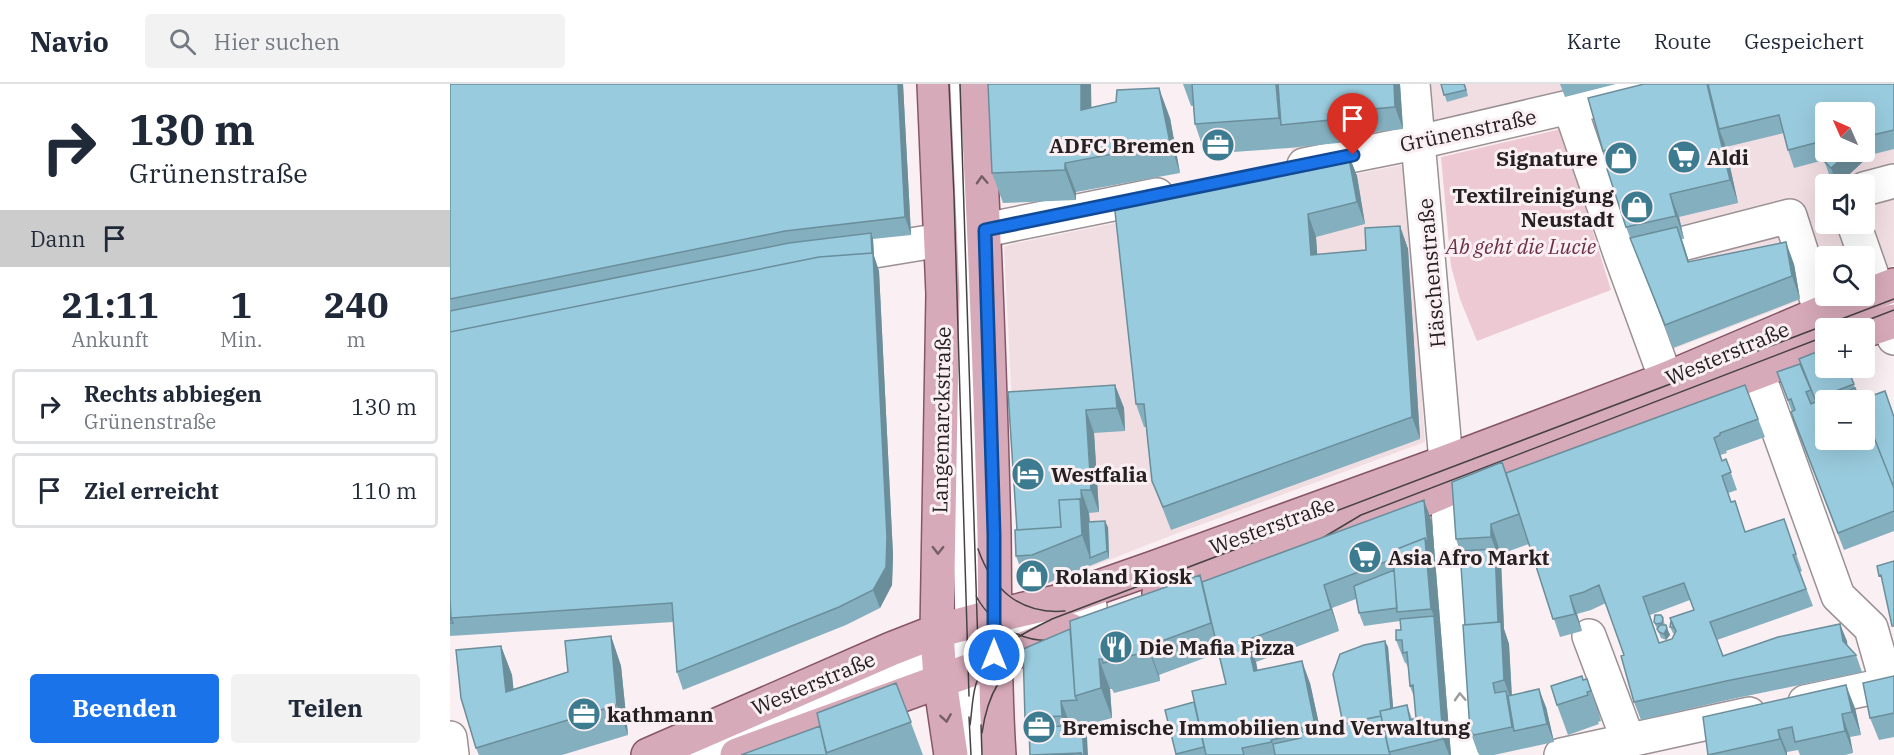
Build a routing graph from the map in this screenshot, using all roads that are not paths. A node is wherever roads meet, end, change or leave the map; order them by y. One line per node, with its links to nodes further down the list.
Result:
1 (934, 84): 14 (main road, Langemarckstraße)
2 (954, 84): 29 (street)
3 (976, 84): 12 (main road, one-way to 3)
4 (1413, 84): 7 (street, Häschenstraße)
5 (1668, 84): 6 (street, Grünenstraße)
6 (1589, 99): 7 (street, Grünenstraße); 16 (street)
7 (1419, 142): 8 (street, Grünenstraße); 25 (street, Häschenstraße)
8 (1276, 171)
9 (1894, 181): 10 (street)
10 (1875, 186)
11 (1191, 188): 12 (street)
12 (985, 230): 29 (main road)
13 (1858, 234): 17 (street)
14 (941, 240): 15 (street); 30 (main road, Langemarckstraße, one-way to 30)
15 (874, 251)
16 (1622, 259): 18 (street); 24 (street)
17 (1887, 313): 19 (main road, Westerstraße)
18 (1824, 318)
19 (1859, 318)
20 (1815, 328): 24 (main road, Westerstraße)
21 (1815, 328): 26 (street)
22 (1815, 350): 23 (main road, Westerstraße)
23 (1757, 371): 25 (main road, Westerstraße); 31 (street)
24 (1666, 379): 25 (main road, Westerstraße)
25 (1446, 476): 27 (main road, Westerstraße); 29 (main road, Westerstraße); 40 (street, Häschenstraße, one-way to 25)
26 (1387, 498): 27 (street); 29 (street)
27 (1326, 535): 29 (main road, Westerstraße)
28 (1589, 636): 33 (street)
29 (984, 641): 30 (main road, Westerstraße); 30 (main road, Westerstraße); 38 (street); 39 (main road)
30 (938, 657): 34 (main road, Westerstraße); 36 (main road, Westerstraße); 37 (main road, Langemarckstraße, one-way to 37)
31 (1891, 683): 33 (street)
32 (450, 738): 35 (street)
33 (1628, 740): 41 (street)
34 (714, 752)
35 (452, 755)
36 (648, 755)
37 (951, 755)
38 (976, 755)
39 (999, 755)
40 (1463, 755)
41 (1561, 755)

